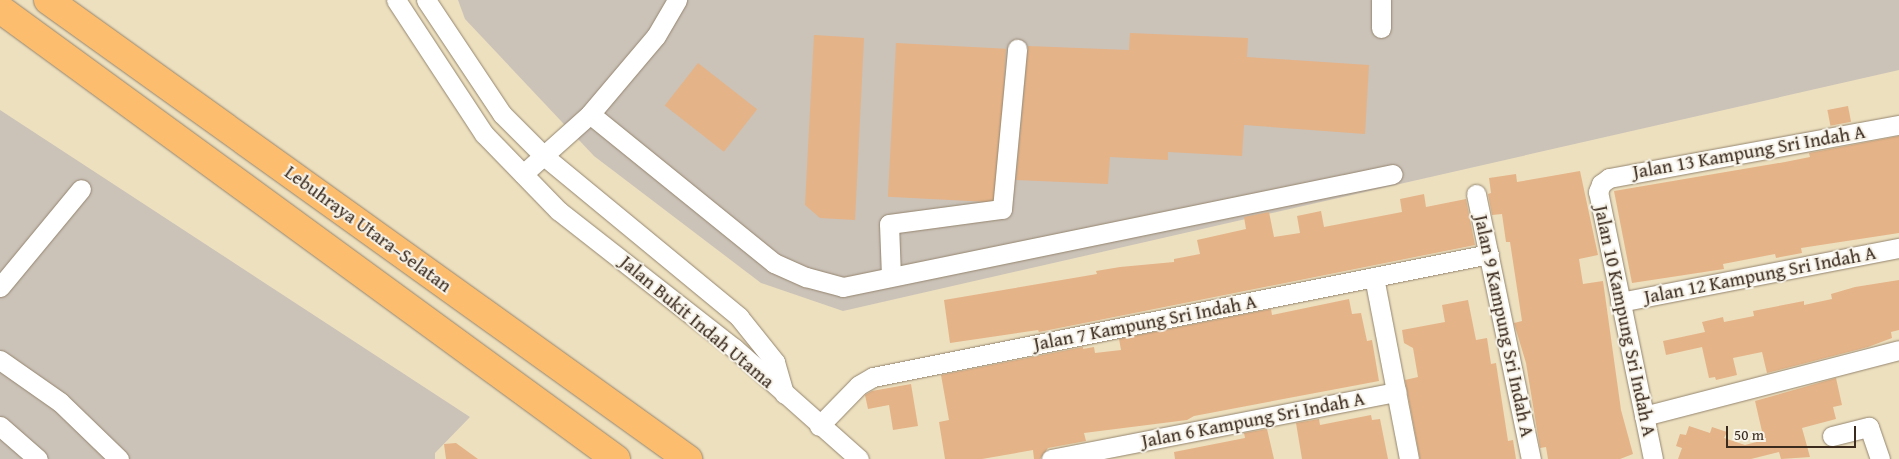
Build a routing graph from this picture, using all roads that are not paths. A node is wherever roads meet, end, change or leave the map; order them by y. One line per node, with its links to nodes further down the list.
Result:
1 (48, 0): 34 (highway, Lebuhraya Utara–Selatan)
2 (396, 0): 12 (street, Jalan Bukit Indah Utama)
3 (426, 0): 11 (street, Jalan Bukit Indah Utama)
4 (677, 0): 9 (street)
5 (1381, 0): 7 (street)
6 (0, 9): 33 (highway)
7 (1381, 28)
8 (1017, 49): 19 (street)
9 (590, 114): 11 (street); 19 (street)
10 (1899, 125): 14 (street, Jalan 13 Kampung Sri Indah A)
11 (544, 156): 12 (street); 26 (street, Jalan Bukit Indah Utama)
12 (523, 174): 26 (street, Jalan Bukit Indah Utama)
13 (1393, 174): 19 (street)
14 (1601, 184): 22 (street, Jalan 10 Kampung Sri Indah A)
15 (81, 189): 21 (street)
16 (1476, 194): 18 (street, Jalan 9 Kampung Sri Indah A)
17 (1899, 248): 22 (street, Jalan 12 Kampung Sri Indah A)
18 (1489, 254): 20 (street, Jalan 7 Kampung Sri Indah A); 38 (street, Jalan 9 Kampung Sri Indah A)
19 (891, 276)
20 (1374, 277): 25 (street); 29 (street, Jalan 7 Kampung Sri Indah A)
21 (0, 287)
22 (1620, 302): 27 (street, Jalan 10 Kampung Sri Indah A)
23 (1899, 350): 27 (street)
24 (0, 360): 32 (street)
25 (1397, 392): 36 (street, Jalan 6 Kampung Sri Indah A); 37 (street)
26 (784, 395): 29 (street)
27 (1644, 416): 39 (street, Jalan 10 Kampung Sri Indah A)
28 (0, 426): 31 (street)
29 (819, 426): 35 (street)
30 (1832, 436): 40 (street)
31 (38, 459)
32 (119, 459)
33 (616, 459)
34 (688, 459)
35 (859, 459)
36 (1051, 459)
37 (1409, 459)
38 (1531, 459)
39 (1653, 459)
40 (1880, 459)

